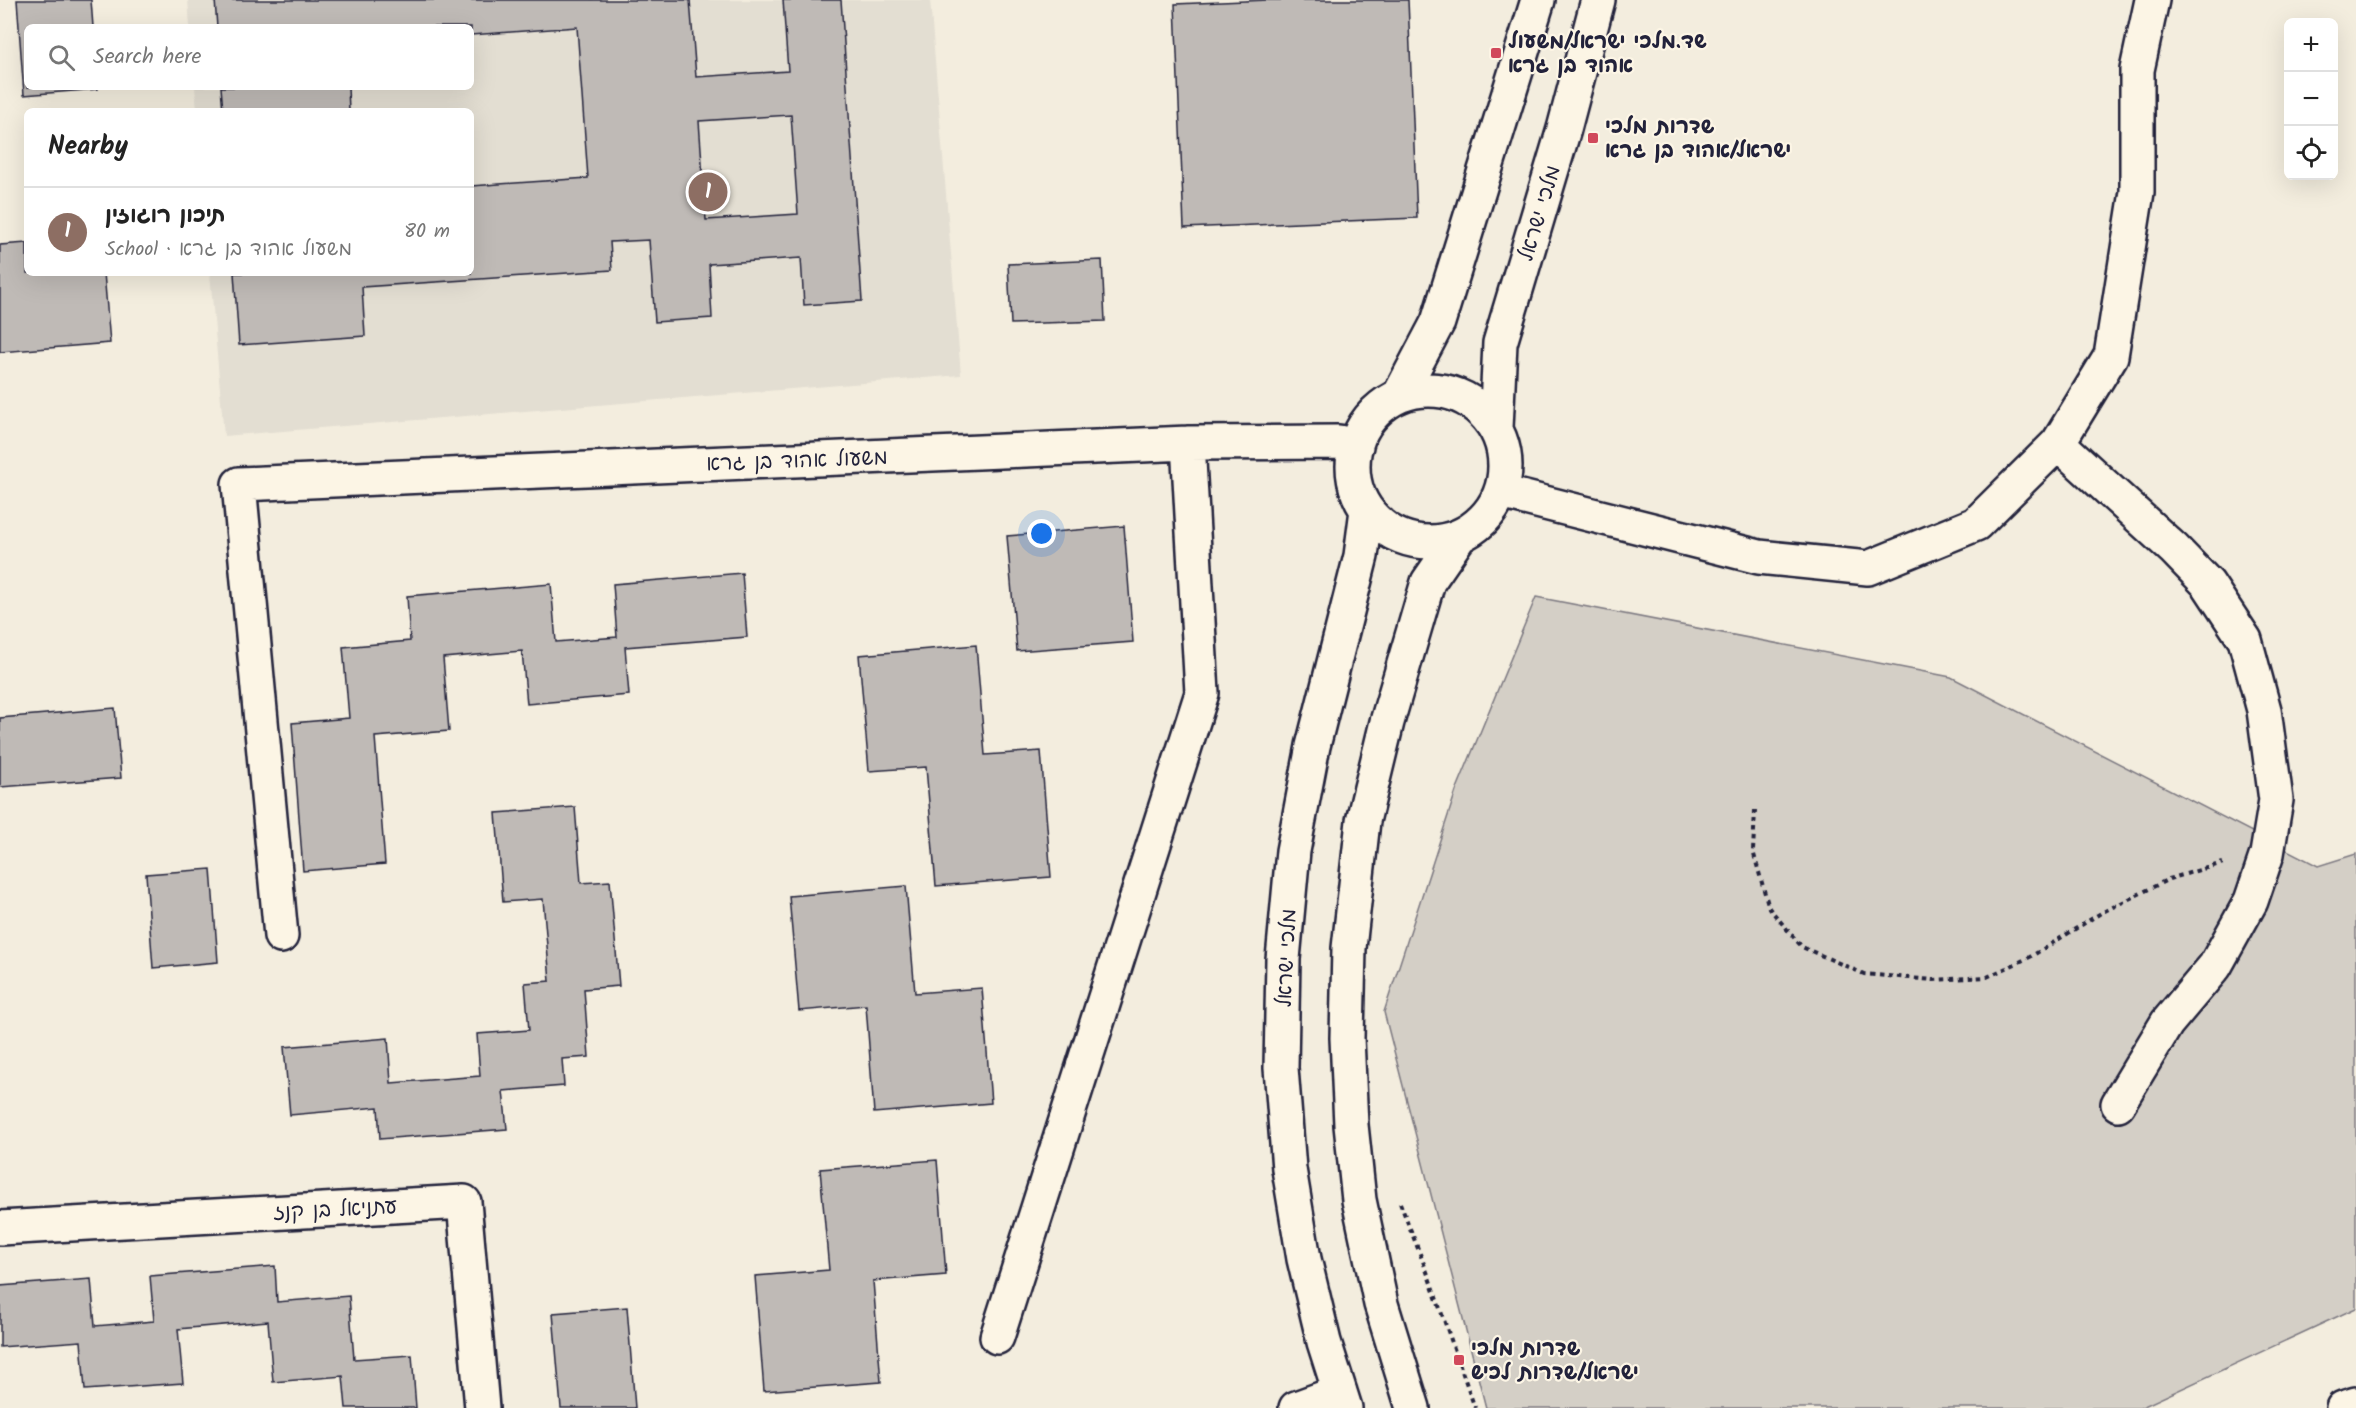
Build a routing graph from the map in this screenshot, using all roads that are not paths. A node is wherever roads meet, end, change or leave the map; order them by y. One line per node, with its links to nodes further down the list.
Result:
1 (1538, 0): 4 (street)
2 (1598, 0): 5 (street, מלכי ישראל)
3 (2152, 0): 7 (street)
4 (1400, 394): 5 (street); 8 (street)
5 (1496, 428): 9 (street)
6 (1188, 443): 8 (street, משעול אהוד בן גרא); 12 (street, משעול אהוד בן גרא); 15 (street)
7 (2058, 443): 9 (street); 13 (street)
8 (1356, 446): 10 (street)
9 (1501, 492): 11 (street)
10 (1367, 510): 11 (street); 16 (street, מלכי ישראל)
11 (1459, 537): 20 (street)
12 (281, 936)
13 (2118, 1104)
14 (0, 1228): 18 (street, עתניאל בן קנז)
15 (997, 1337)
16 (1342, 1400): 19 (street)
17 (2356, 1404): 21 (street)
18 (482, 1408)
19 (1296, 1408)
20 (1413, 1408)
21 (2343, 1408)

